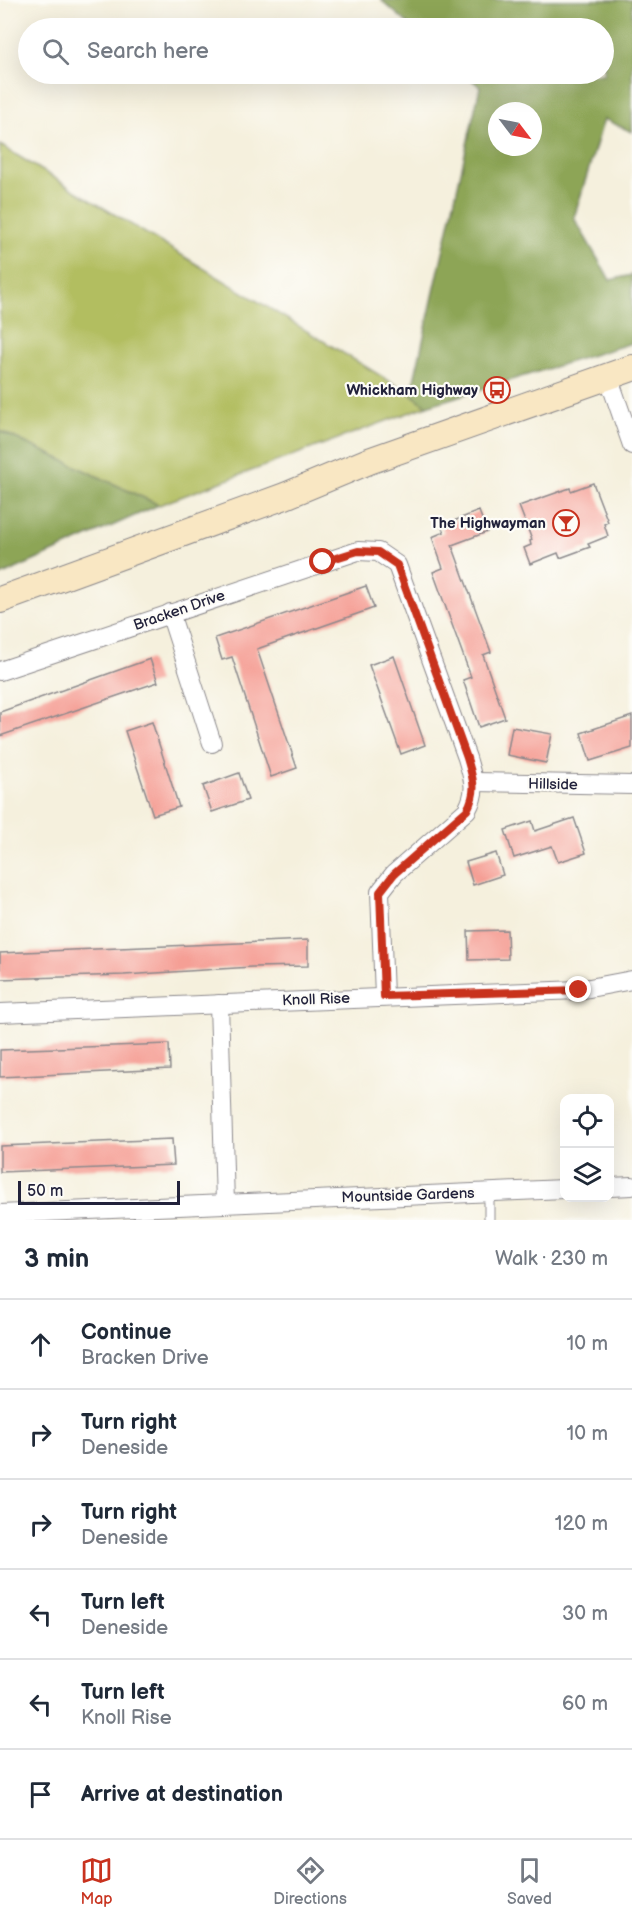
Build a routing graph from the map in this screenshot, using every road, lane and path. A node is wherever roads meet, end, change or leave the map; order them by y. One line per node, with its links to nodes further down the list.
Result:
1 (620, 372): 2 (street); 3 (main road)
2 (632, 445)
3 (0, 600)
4 (170, 613): 5 (street, Bracken Drive); 6 (street); 7 (street, Bracken Drive)
5 (0, 671)
6 (212, 743)
7 (474, 782): 8 (street, Hillside); 10 (street)
8 (632, 785)
9 (632, 980): 10 (street, Knoll Rise)
10 (384, 996): 11 (street, Knoll Rise)
11 (219, 1004): 12 (street, Knoll Rise); 17 (street)
12 (0, 1013)
13 (632, 1186): 14 (street)
14 (614, 1187)
15 (560, 1189): 16 (street, Mountside Gardens)
16 (489, 1192): 17 (street, Mountside Gardens); 19 (lane)
17 (225, 1203): 18 (street, Mountside Gardens)
18 (0, 1214)
19 (489, 1220)

